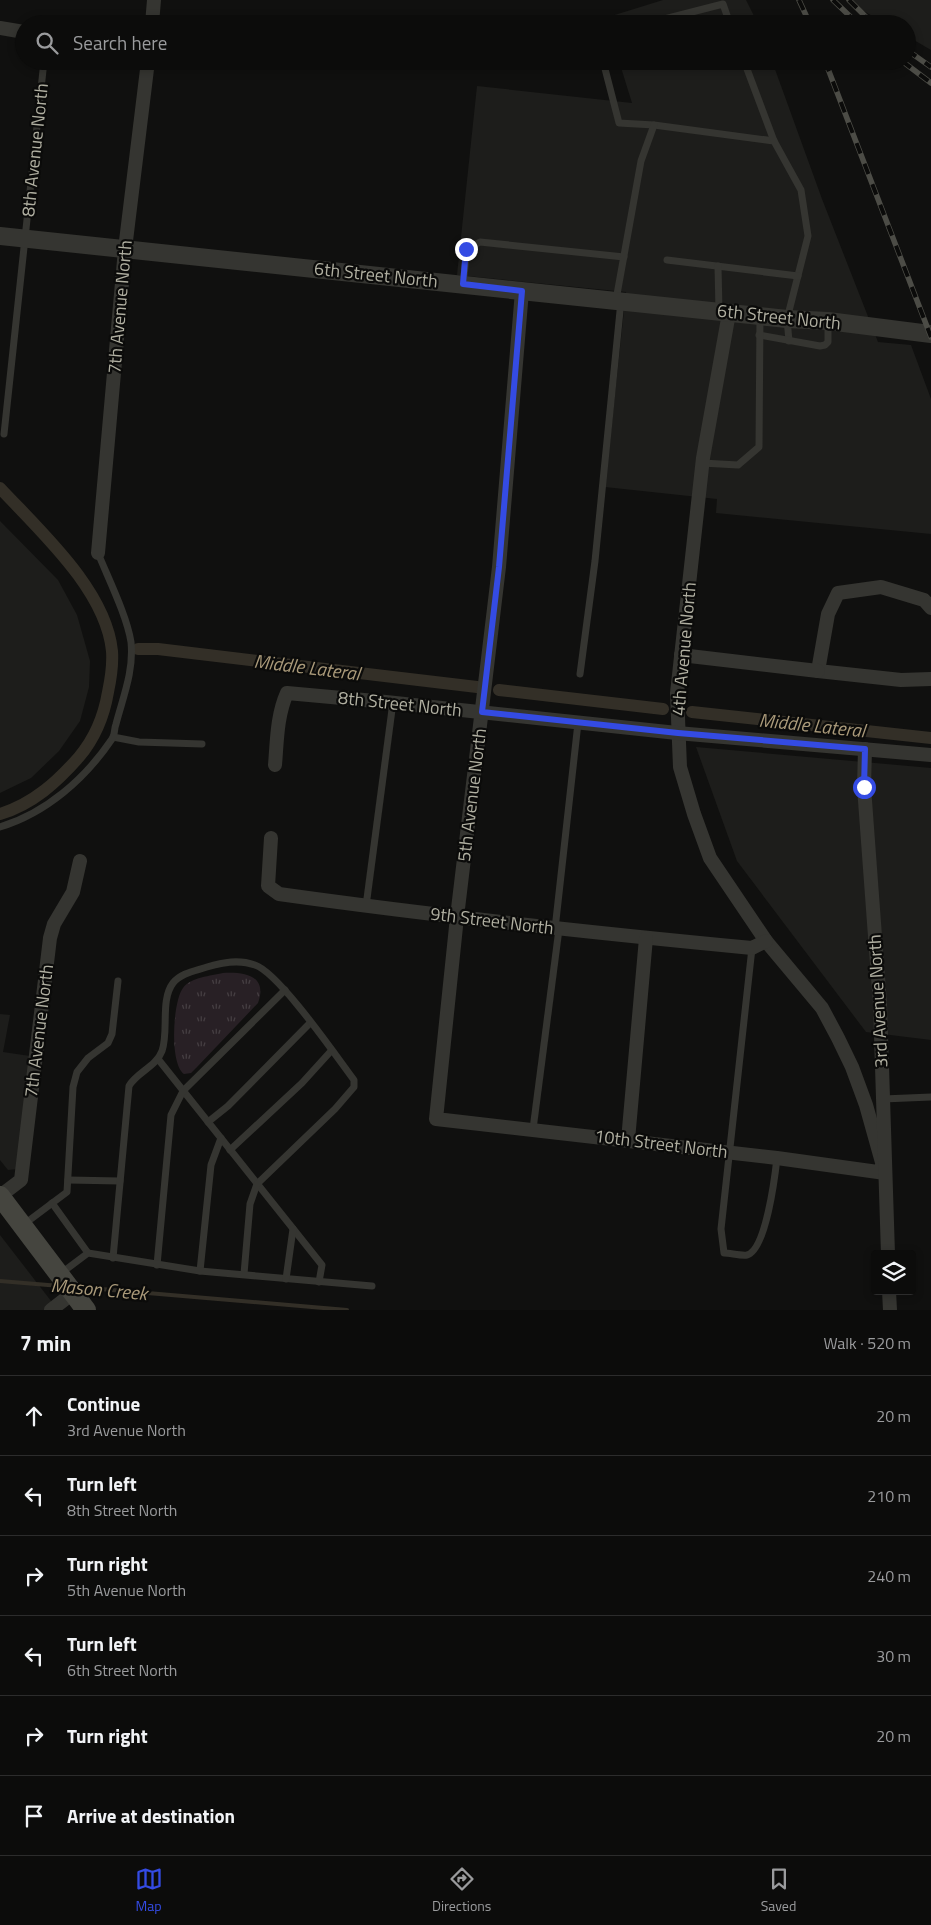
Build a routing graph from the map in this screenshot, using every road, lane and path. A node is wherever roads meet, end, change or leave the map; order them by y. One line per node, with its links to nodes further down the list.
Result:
1 (154, 0): 2 (street)
2 (153, 15)
3 (680, 15): 4 (lane)
4 (727, 15)
5 (0, 28): 6 (street)
6 (15, 30)
7 (43, 70): 14 (lane, 8th Avenue North)
8 (147, 70): 15 (street, 7th Avenue North)
9 (605, 70): 11 (lane)
10 (747, 70): 12 (lane)
11 (654, 125): 12 (lane); 16 (lane)
12 (774, 141): 19 (lane)
13 (0, 236): 14 (street, 6th Street North)
14 (26, 238): 15 (street, 6th Street North); 30 (lane, 8th Avenue North)
15 (125, 249): 20 (street, 6th Street North); 32 (street, 7th Avenue North)
16 (624, 257): 20 (lane); 22 (lane)
17 (667, 260): 18 (lane)
18 (718, 266): 19 (lane); 23 (lane)
19 (798, 276): 25 (lane)
20 (463, 284): 21 (street, 6th Street North)
21 (522, 291): 22 (street, 6th Street North); 39 (street, 5th Avenue North)
22 (618, 301): 23 (street, 6th Street North); 36 (lane)
23 (724, 312): 24 (street, 6th Street North); 31 (street, 4th Avenue North)
24 (760, 316): 25 (street, 6th Street North); 28 (lane)
25 (787, 319): 26 (street, 6th Street North); 29 (lane)
26 (828, 321): 27 (street, 6th Street North); 29 (lane)
27 (931, 334)
28 (759, 335): 29 (lane); 31 (lane)
29 (789, 341)
30 (4, 434)
31 (702, 463): 34 (street, 4th Avenue North)
32 (98, 553): 42 (lane)
33 (931, 608): 35 (street)
34 (681, 655): 35 (street); 41 (street, 4th Avenue North)
35 (818, 670): 37 (street)
36 (580, 674)
37 (931, 679)
38 (393, 702): 39 (street, 8th Street North); 46 (street, 8th Street North); 50 (lane)
39 (482, 712): 40 (street, 8th Street North); 51 (street, 5th Avenue North)
40 (578, 723): 41 (street, 8th Street North); 52 (lane)
41 (678, 733): 44 (street, 8th Street North); 54 (street, 4th Avenue North)
42 (113, 737): 43 (lane); 47 (lane)
43 (202, 744)
44 (865, 749): 45 (street, 8th Street North); 63 (street, 3rd Avenue North)
45 (931, 755)
46 (275, 765)
47 (0, 827)
48 (271, 838): 50 (street, 9th Street North)
49 (80, 861): 76 (street, 7th Avenue North)
50 (366, 906): 51 (street, 9th Street North)
51 (457, 917): 52 (street, 9th Street North); 64 (street, 5th Avenue North)
52 (557, 929): 53 (street, 9th Street North); 66 (lane)
53 (646, 938): 55 (street, 9th Street North); 68 (street)
54 (766, 941): 55 (street); 72 (street, 4th Avenue North)
55 (752, 948): 70 (lane)
56 (118, 981): 73 (lane)
57 (285, 990): 58 (lane); 60 (lane); 61 (lane)
58 (310, 1023): 59 (lane); 65 (lane)
59 (332, 1050): 69 (lane); 75 (lane)
60 (158, 1059): 61 (lane); 74 (lane)
61 (183, 1091): 65 (lane); 83 (lane)
62 (931, 1097): 63 (lane)
63 (883, 1099): 72 (street, 3rd Avenue North)
64 (436, 1119): 66 (street, 10th Street North)
65 (208, 1122): 67 (lane)
66 (533, 1130): 68 (street, 10th Street North)
67 (221, 1138): 69 (lane); 84 (lane)
68 (628, 1140): 70 (street, 10th Street North)
69 (230, 1150): 75 (lane)
70 (730, 1152): 71 (street, 10th Street North); 71 (lane)
71 (777, 1158): 72 (street, 10th Street North)
72 (885, 1173): 80 (street, 3rd Avenue North)
73 (68, 1180): 74 (lane); 77 (lane)
74 (120, 1181): 82 (lane)
75 (257, 1184): 79 (lane); 86 (lane)
76 (0, 1196): 78 (main road)
77 (52, 1203): 78 (lane); 81 (lane)
78 (22, 1226): 85 (main road)
79 (293, 1229): 87 (lane); 88 (lane)
80 (888, 1250)
81 (88, 1253): 82 (lane); 85 (lane)
82 (113, 1258): 83 (lane)
83 (157, 1265): 84 (lane)
84 (200, 1271): 86 (lane)
85 (59, 1274): 90 (main road)
86 (244, 1274): 87 (lane)
87 (286, 1279): 88 (lane)
88 (319, 1282): 89 (lane)
89 (372, 1286)
90 (73, 1293): 92 (street); 93 (main road)
91 (889, 1295): 94 (street)
92 (51, 1310)
93 (86, 1310)
94 (890, 1310)

